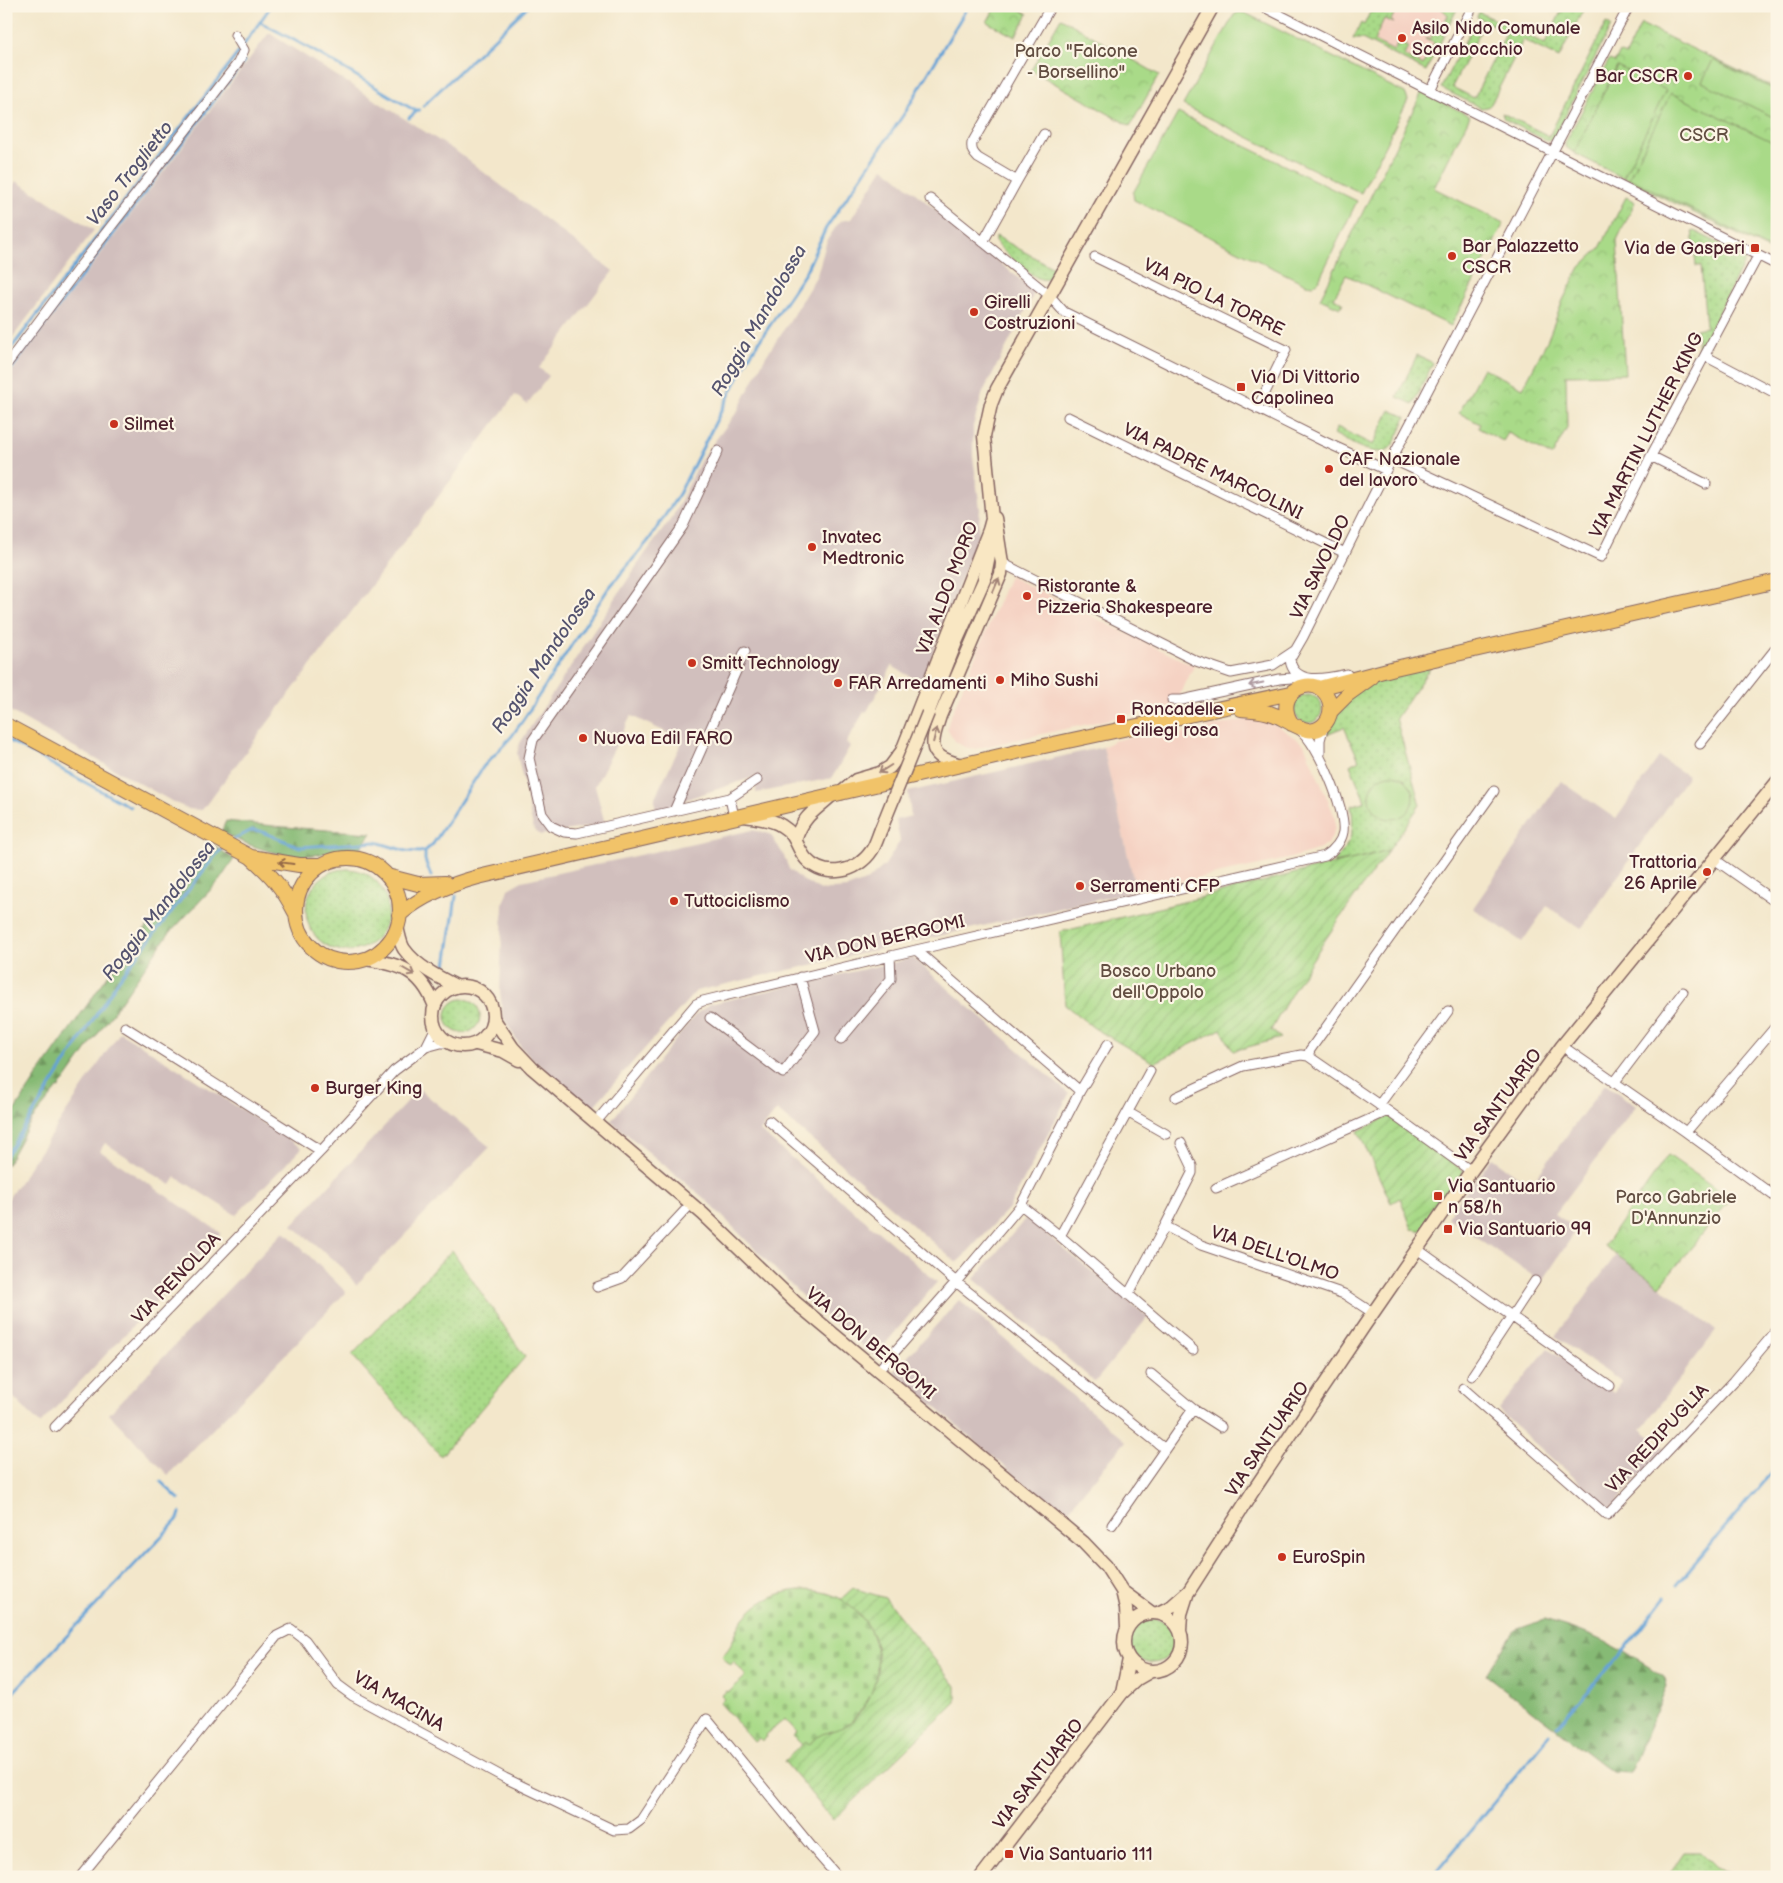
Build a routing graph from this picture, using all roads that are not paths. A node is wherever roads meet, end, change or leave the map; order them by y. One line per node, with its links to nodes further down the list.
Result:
1 (1051, 6): 10 (street)
2 (1213, 6): 16 (street, VIA ALDO MORO)
3 (1262, 6): 7 (street)
4 (1473, 6): 7 (street)
5 (1629, 6): 9 (street, VIA SAVOLDO)
6 (235, 35): 18 (street)
7 (1430, 90): 9 (street)
8 (1044, 134): 10 (street)
9 (1554, 152): 13 (street); 24 (street, VIA SAVOLDO)
10 (1017, 181): 12 (street)
11 (930, 199): 12 (street)
12 (983, 242): 16 (street)
13 (1758, 256): 15 (street); 17 (street, VIA MARTIN LUTHER KING)
14 (1095, 257): 20 (street, VIA PIO LA TORRE)
15 (1777, 265)
16 (1049, 296): 20 (street); 27 (street, VIA ALDO MORO)
17 (1705, 356): 19 (street); 23 (street, VIA MARTIN LUTHER KING)
18 (6, 365)
19 (1777, 394)
20 (1258, 409): 25 (street)
21 (1068, 417): 28 (street, VIA PADRE MARCOLINI)
22 (718, 451): 55 (street)
23 (1651, 456): 24 (street, VIA MARTIN LUTHER KING); 26 (street)
24 (1392, 459): 25 (street, VIA SAVOLDO)
25 (1386, 470): 28 (street, VIA SAVOLDO)
26 (1706, 484)
27 (992, 507): 29 (street, VIA ALDO MORO); 30 (street, VIA ALDO MORO)
28 (1345, 553): 36 (street, VIA SAVOLDO)
29 (984, 557): 30 (street); 31 (street, VIA ALDO MORO); 33 (street)
30 (1002, 563): 36 (street); 49 (street, VIA ALDO MORO, one-way to 30)
31 (974, 573): 33 (street); 53 (street, VIA ALDO MORO, one-way to 53)
32 (1777, 581): 37 (main road)
33 (956, 642): 57 (street, bridge)
34 (1777, 648): 47 (street)
35 (745, 651): 55 (street)
36 (1292, 655): 39 (street)
37 (1395, 668): 38 (main road); 39 (street)
38 (1381, 671): 40 (main road); 44 (main road)
39 (1304, 677): 42 (street, one-way to 42)
40 (1319, 688): 41 (main road); 44 (main road)
41 (1291, 693): 43 (main road); 46 (main road)
42 (1172, 700)
43 (1225, 708): 46 (main road); 49 (main road)
44 (1329, 716): 46 (main road); 48 (street)
45 (6, 725): 58 (main road)
46 (1293, 725): 48 (street)
47 (1700, 744)
48 (1320, 754): 66 (street, VIA DON BERGOMI)
49 (962, 765): 53 (main road)
50 (757, 780): 54 (street)
51 (1777, 782): 59 (street, VIA SANTUARIO)
52 (1494, 791): 85 (street)
53 (836, 794): 56 (main road); 57 (street, VIA ALDO MORO)
54 (730, 798): 55 (street); 56 (street)
55 (674, 811)
56 (739, 816): 57 (street); 62 (main road)
57 (796, 838)
58 (244, 854): 60 (main road, one-way to 58); 64 (main road)
59 (1714, 860): 63 (street); 83 (street, VIA SANTUARIO)
60 (322, 865): 61 (main road); 64 (main road)
61 (387, 876): 62 (main road); 65 (main road)
62 (461, 882): 65 (main road)
63 (1777, 903)
64 (295, 912): 68 (main road)
65 (398, 921): 68 (main road); 70 (street, VIA DON BERGOMI)
66 (916, 950): 67 (street, VIA DON BERGOMI); 89 (street)
67 (890, 956): 69 (street, VIA DON BERGOMI); 79 (street)
68 (365, 959): 72 (street, one-way to 72)
69 (800, 977): 75 (street); 95 (street, VIA DON BERGOMI)
70 (456, 986): 72 (street); 74 (street, VIA DON BERGOMI)
71 (1683, 992): 88 (street)
72 (434, 1004): 77 (street)
73 (1448, 1011): 91 (street)
74 (493, 1018): 81 (street); 86 (street, VIA DON BERGOMI)
75 (710, 1018)
76 (1777, 1024): 96 (street)
77 (434, 1025): 80 (street); 84 (street)
78 (124, 1027): 99 (street)
79 (841, 1039)
80 (450, 1043): 81 (street, VIA DON BERGOMI); 84 (street, VIA RENOLDA)
81 (476, 1044): 86 (street, VIA DON BERGOMI)
82 (1108, 1044): 89 (street)
83 (1562, 1046): 88 (street); 100 (street, VIA SANTUARIO)
84 (426, 1047): 99 (street, VIA RENOLDA)
85 (1308, 1056): 90 (street); 91 (street)
86 (532, 1068): 95 (street, VIA DON BERGOMI)
87 (1150, 1071): 93 (street)
88 (1614, 1083): 96 (street)
89 (1080, 1091): 104 (street)
90 (1176, 1097)
91 (1379, 1105): 92 (street)
92 (1388, 1111): 100 (street); 101 (street)
93 (1128, 1112): 97 (street); 106 (street)
94 (769, 1122): 109 (street)
95 (595, 1123): 103 (street, VIA DON BERGOMI)
96 (1686, 1132): 102 (street)
97 (1166, 1134)
98 (1181, 1143): 105 (street)
99 (321, 1151): 122 (street, VIA RENOLDA)
100 (1471, 1170): 107 (street, VIA SANTUARIO)
101 (1216, 1188)
102 (1777, 1198)
103 (691, 1204): 110 (street); 116 (street, VIA DON BERGOMI)
104 (1021, 1205): 106 (street); 109 (street)
105 (1165, 1226): 111 (street); 112 (street, VIA DELL'OLMO)
106 (1060, 1236): 111 (street)
107 (1417, 1249): 112 (street, VIA SANTUARIO); 113 (street)
108 (1535, 1281): 113 (street)
109 (956, 1282): 116 (street); 124 (street)
110 (597, 1287)
111 (1128, 1295): 115 (street)
112 (1373, 1313): 127 (street, VIA SANTUARIO)
113 (1511, 1316): 118 (street); 119 (street)
114 (1777, 1330): 120 (street, VIA REDIPUGLIA)
115 (1193, 1350)
116 (877, 1372): 126 (street, VIA DON BERGOMI)
117 (1151, 1374): 121 (street)
118 (1472, 1376)
119 (1610, 1386)
120 (1463, 1388)
121 (1193, 1409): 123 (street); 124 (street)
122 (55, 1427)
123 (1221, 1427)
124 (1166, 1449): 125 (street)
125 (1112, 1525)
126 (1122, 1591): 128 (street, VIA DON BERGOMI); 129 (street, VIA DON BERGOMI)
127 (1189, 1591): 128 (street, VIA SANTUARIO); 130 (street, VIA SANTUARIO)
128 (1155, 1613): 129 (street); 130 (street)
129 (1127, 1628): 131 (street)
130 (1180, 1631): 132 (street)
131 (1129, 1659): 132 (street); 133 (street, VIA SANTUARIO)
132 (1151, 1671): 133 (street, VIA SANTUARIO)
133 (1122, 1693): 136 (street, VIA SANTUARIO)
134 (80, 1877): 135 (street, VIA MACINA)
135 (838, 1877)
136 (981, 1877)

